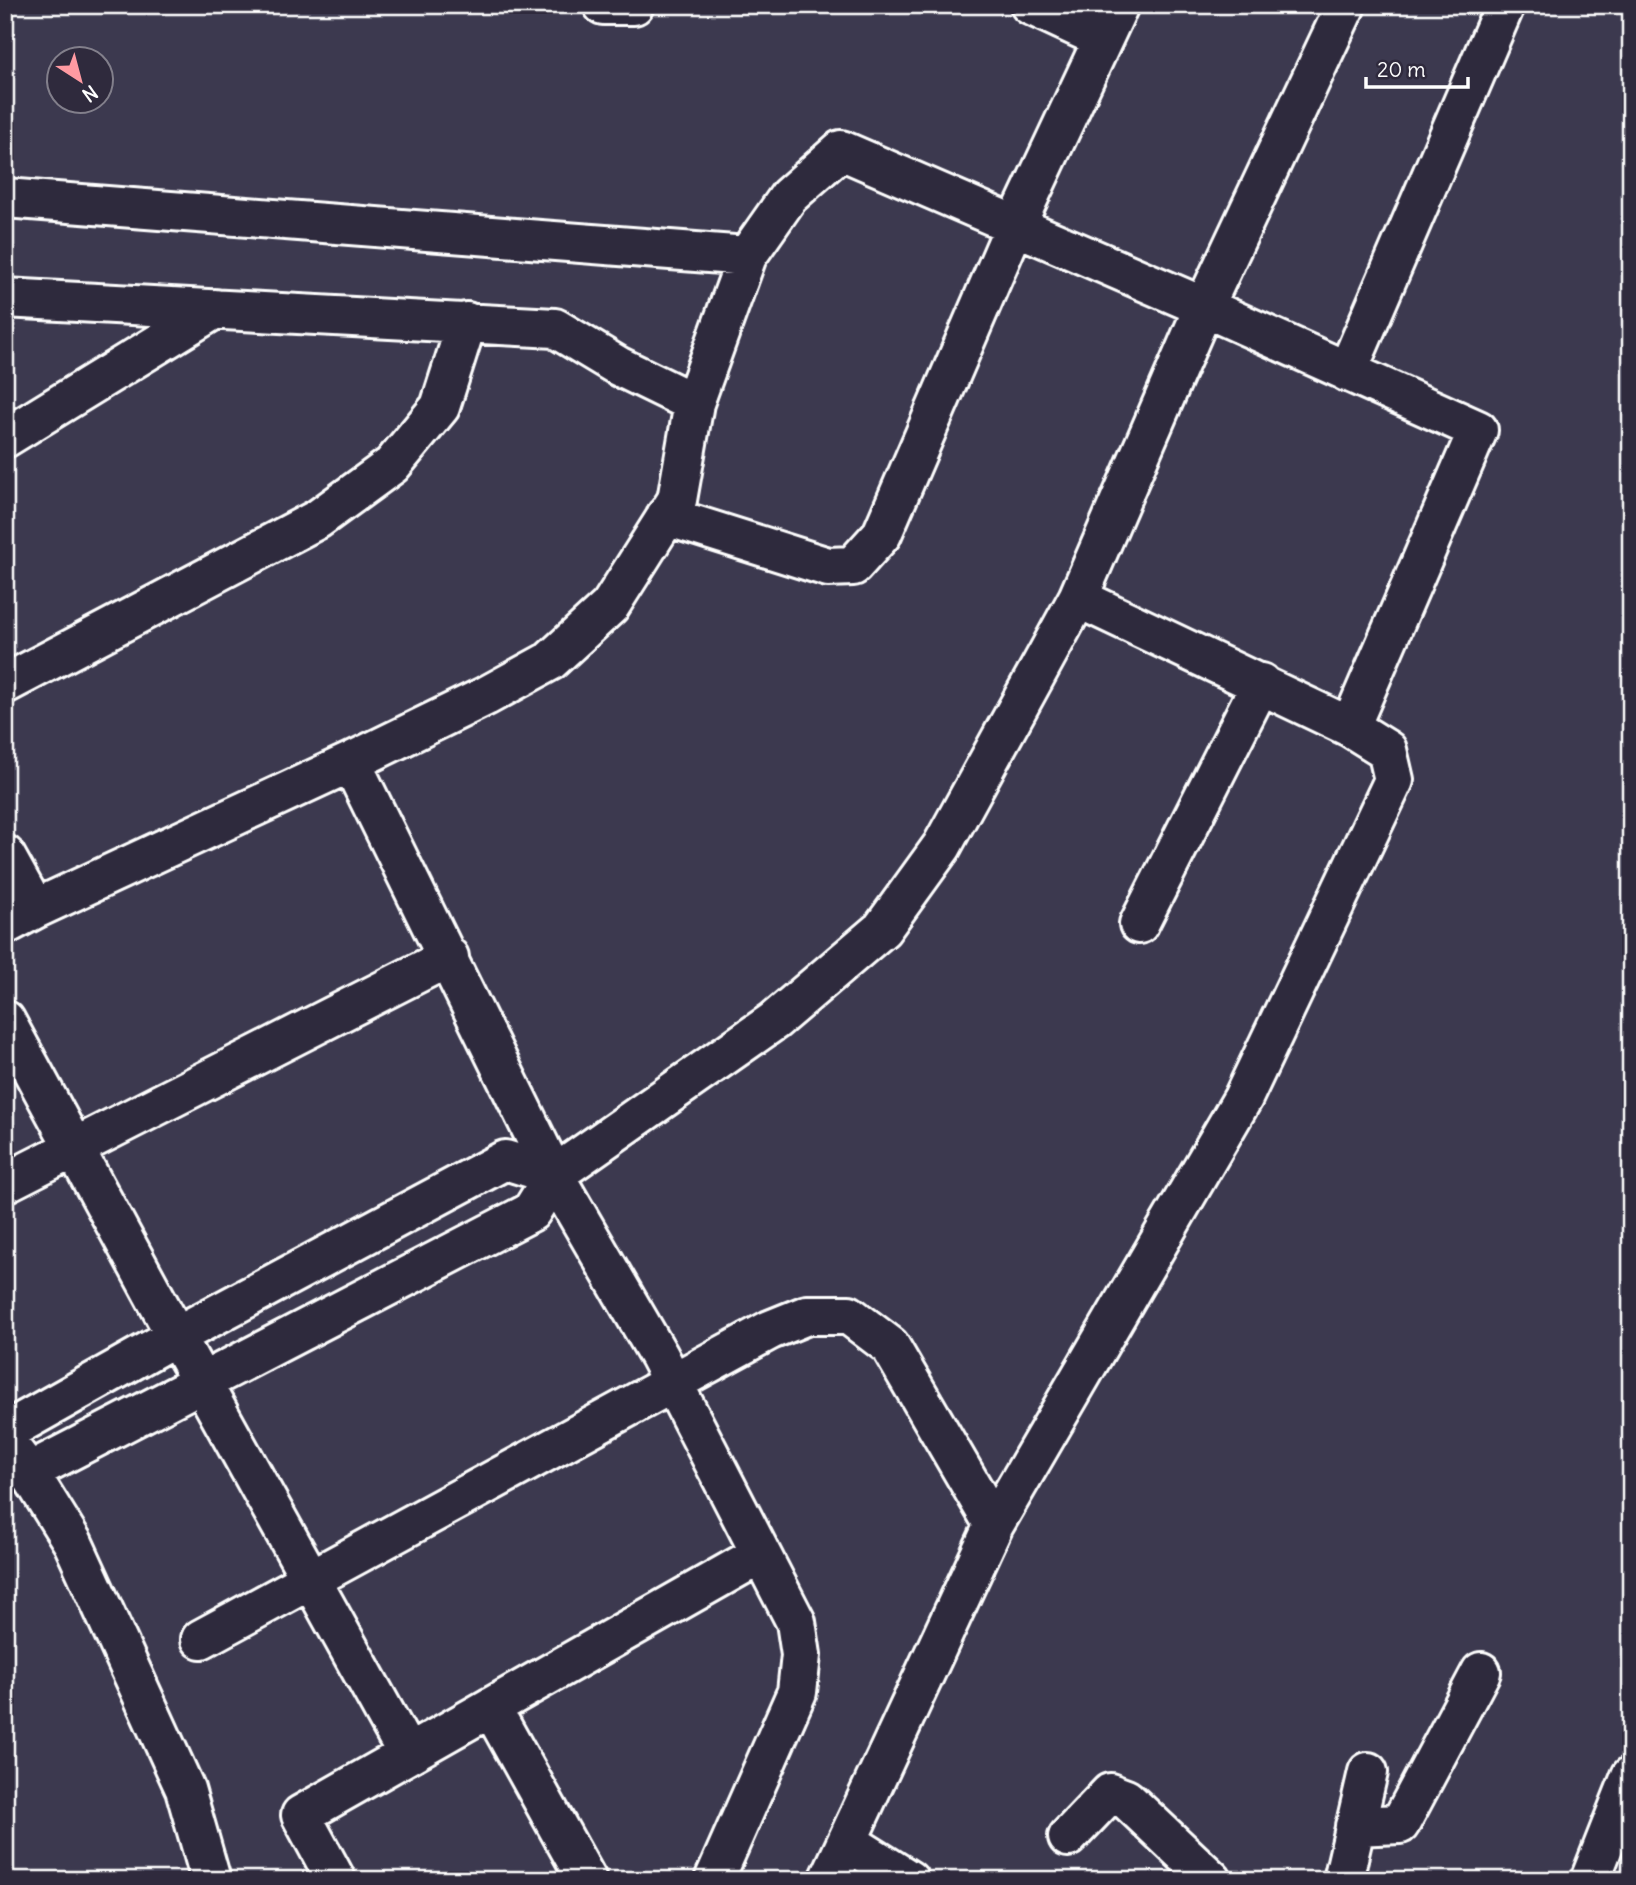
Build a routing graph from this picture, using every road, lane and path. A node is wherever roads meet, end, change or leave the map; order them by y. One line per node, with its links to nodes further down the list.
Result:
1 (603, 5): 2 (street)
2 (634, 5)
3 (1030, 5): 7 (street)
4 (1119, 5): 7 (street)
5 (1346, 5): 12 (street)
6 (1505, 5): 15 (street)
7 (1103, 39): 9 (street)
8 (5, 198): 10 (street)
9 (1016, 226): 10 (street); 12 (street); 18 (street)
10 (747, 256): 16 (street)
11 (5, 298): 13 (street)
12 (1204, 307): 15 (street); 19 (street)
13 (215, 309): 14 (street); 17 (street)
14 (467, 322): 16 (street); 21 (street)
15 (1346, 372): 22 (street)
16 (694, 403): 18 (street)
17 (5, 438)
18 (666, 516): 23 (street)
19 (1078, 598): 20 (street); 30 (street)
20 (1261, 683): 22 (street); 26 (street)
21 (5, 684)
22 (1350, 727): 38 (street)
23 (351, 762): 25 (street); 27 (street)
24 (5, 855): 25 (street)
25 (20, 917)
26 (1139, 924)
27 (449, 957): 29 (street); 30 (street)
28 (5, 1020): 29 (street)
29 (75, 1146): 31 (street); 32 (street)
30 (554, 1175): 32 (street); 33 (street); 34 (street)
31 (5, 1183)
32 (176, 1336): 33 (street); 35 (street)
33 (202, 1381): 37 (street); 40 (street)
34 (672, 1382): 38 (street); 39 (street); 40 (street)
35 (5, 1432)
36 (5, 1441): 37 (street)
37 (29, 1472): 50 (street)
38 (994, 1525): 49 (street)
39 (761, 1554): 43 (street); 53 (street)
40 (310, 1578): 41 (street); 44 (street)
41 (201, 1639)
42 (1481, 1672): 47 (street)
43 (491, 1707): 44 (street); 52 (street)
44 (407, 1754): 51 (street)
45 (1368, 1772): 47 (street)
46 (1631, 1776): 58 (street)
47 (1356, 1826): 57 (street)
48 (1068, 1836): 56 (street)
49 (847, 1841): 54 (street); 55 (street)
50 (211, 1880)
51 (336, 1880)
52 (587, 1880)
53 (714, 1880)
54 (829, 1880)
55 (909, 1880)
56 (1212, 1880)
57 (1343, 1880)
58 (1590, 1880)

